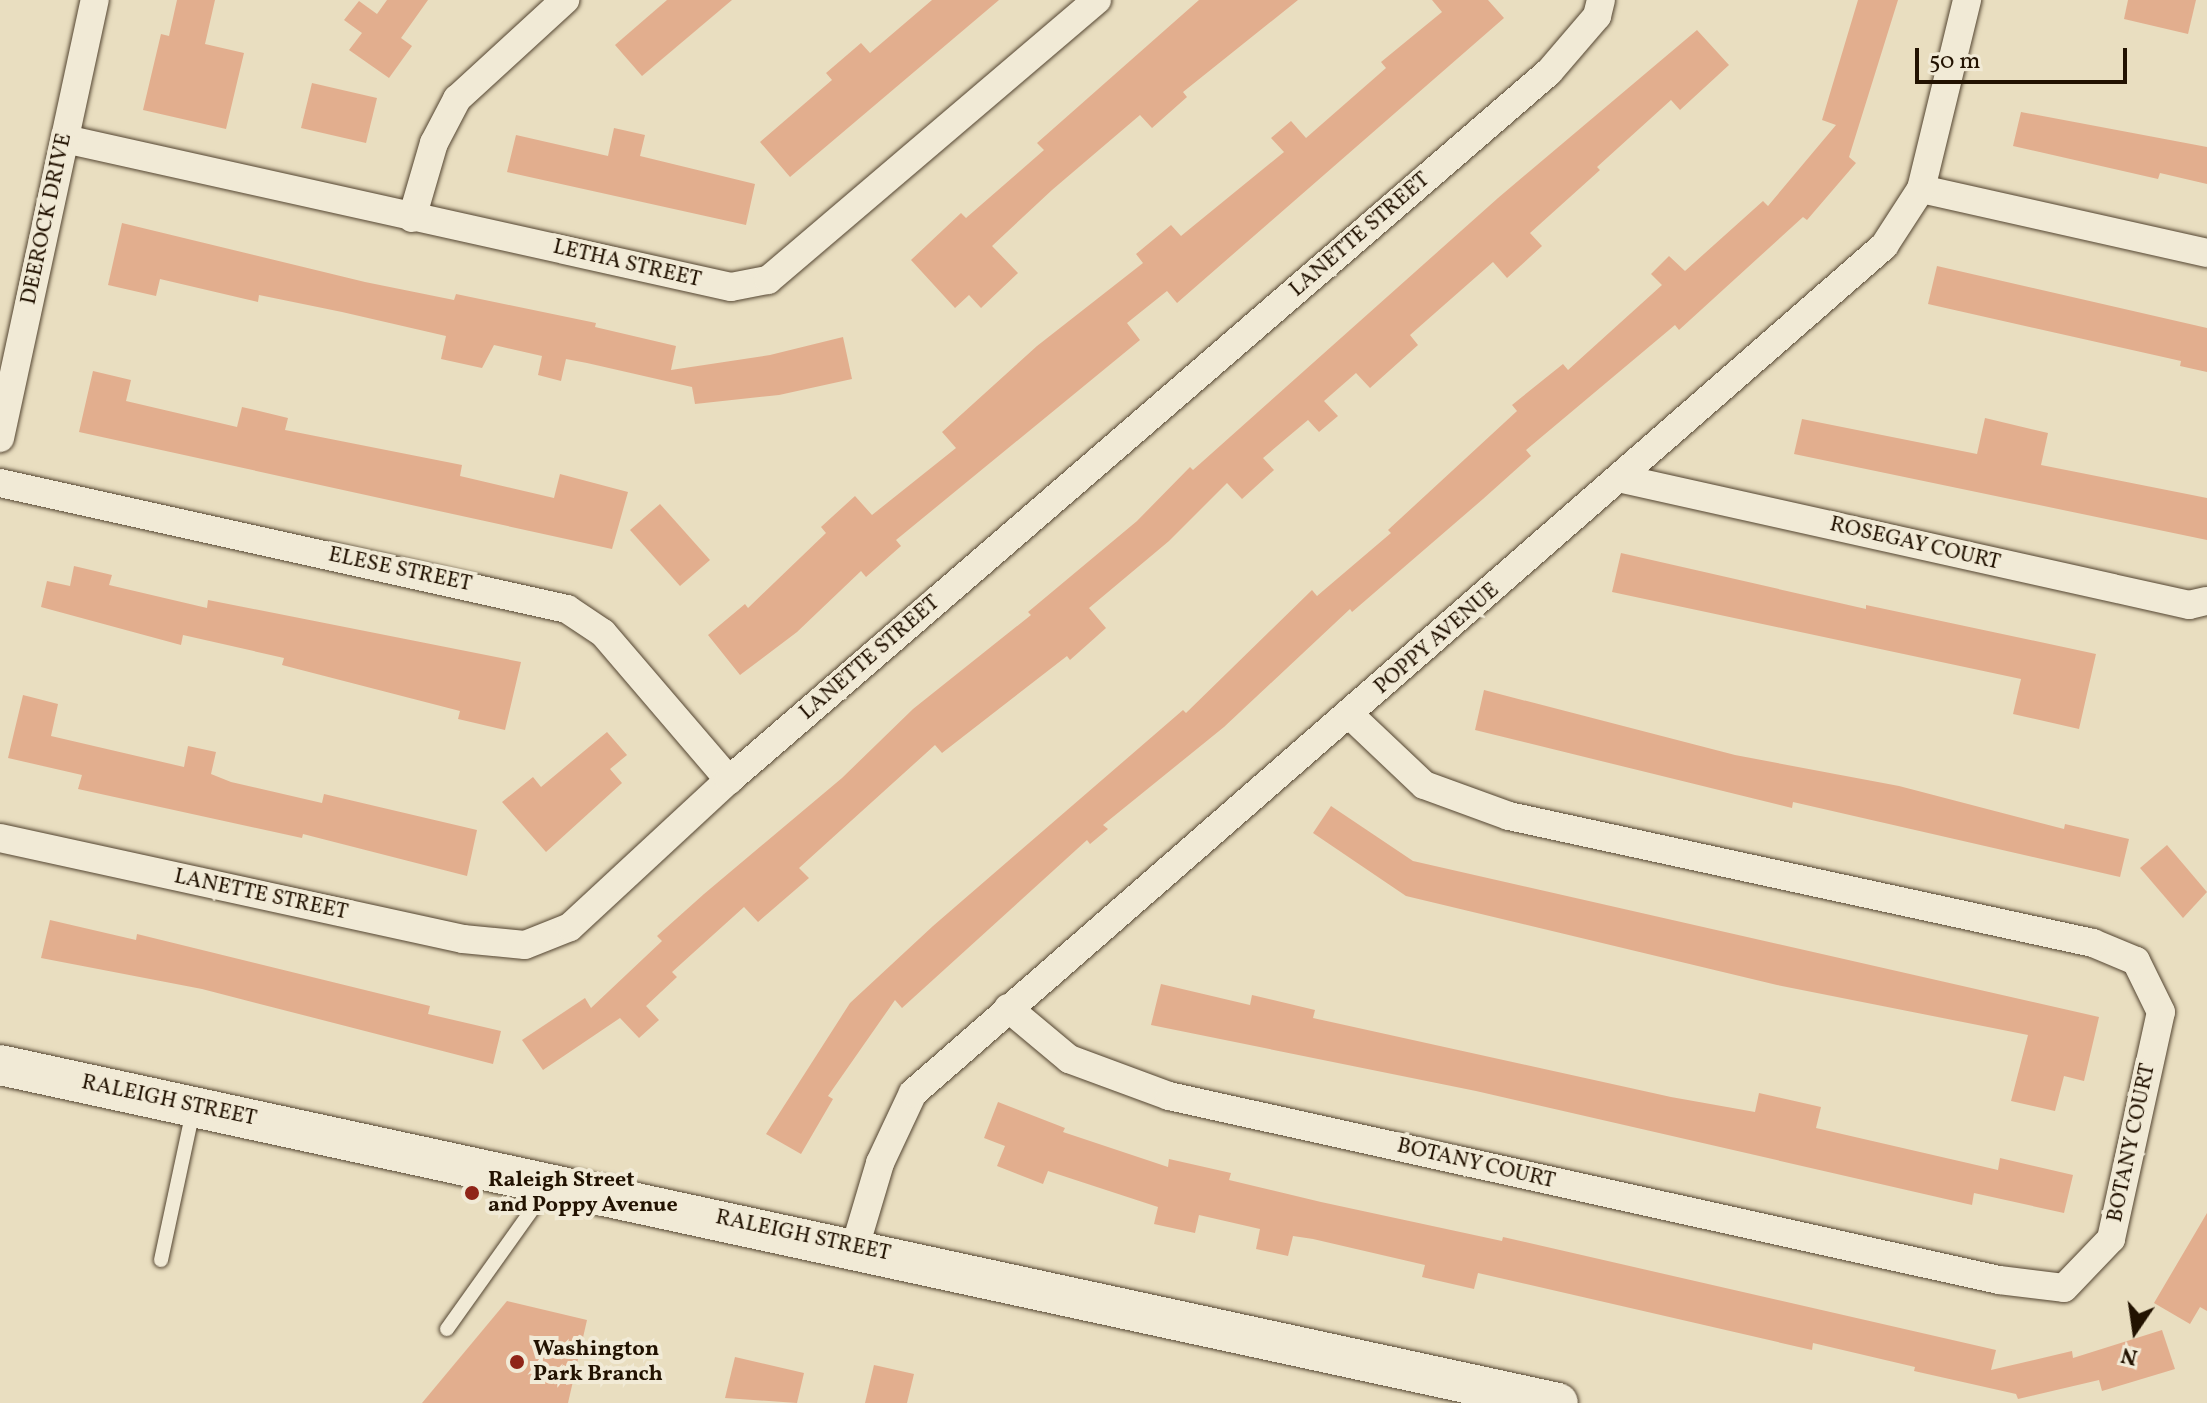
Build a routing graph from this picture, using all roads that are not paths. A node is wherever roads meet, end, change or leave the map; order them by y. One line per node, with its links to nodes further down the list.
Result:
1 (95, 0): 6 (street, DEEROCK DRIVE)
2 (565, 0): 8 (street)
3 (1097, 0): 8 (street, LETHA STREET)
4 (1601, 0): 15 (street, LANETTE STREET)
5 (1967, 0): 7 (street, POPPY AVENUE)
6 (65, 139): 8 (street, LETHA STREET); 10 (street, DEEROCK DRIVE)
7 (1921, 189): 9 (street); 11 (street, POPPY AVENUE)
8 (412, 218)
9 (2207, 253)
10 (0, 438)
11 (1623, 479): 13 (street, ROSEGAY COURT); 14 (street, POPPY AVENUE)
12 (0, 483): 15 (street, ELESE STREET)
13 (2207, 601)
14 (1350, 715): 17 (street, POPPY AVENUE); 17 (street, BOTANY COURT)
15 (729, 780): 16 (street, LANETTE STREET)
16 (0, 838)
17 (1008, 1008): 21 (street, POPPY AVENUE)
18 (0, 1065): 19 (street, RALEIGH STREET)
19 (194, 1106): 20 (street, RALEIGH STREET); 22 (lane)
20 (552, 1183): 21 (street, RALEIGH STREET); 23 (lane)
21 (855, 1247): 24 (street, RALEIGH STREET)
22 (161, 1260)
23 (447, 1329)
24 (1558, 1403)

